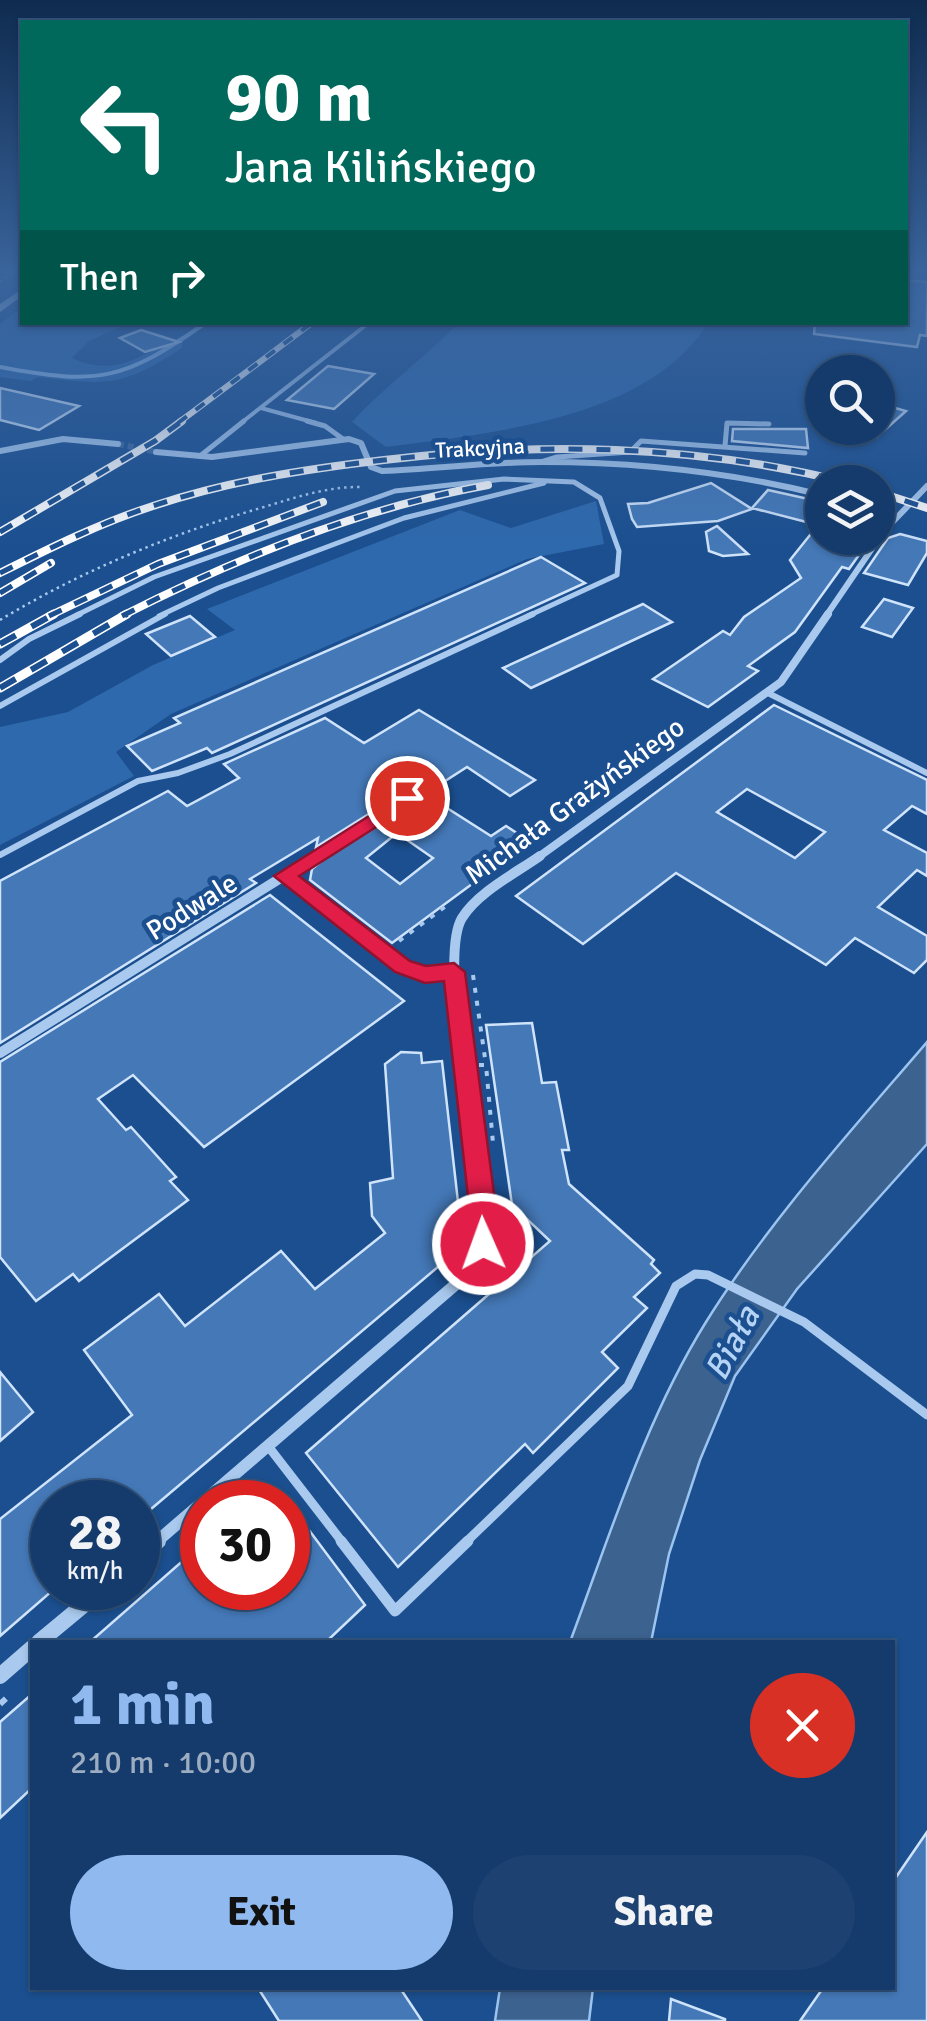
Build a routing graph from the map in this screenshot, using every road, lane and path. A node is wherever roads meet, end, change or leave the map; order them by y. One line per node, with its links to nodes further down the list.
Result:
1 (318, 363): 2 (lane)
2 (262, 408): 4 (lane); 10 (lane)
3 (769, 424): 6 (lane)
4 (342, 440): 10 (street); 12 (street, Trakcyjna)
5 (118, 444): 7 (street)
6 (725, 446): 9 (lane); 11 (lane)
7 (0, 451)
8 (156, 452): 10 (street)
9 (805, 453)
10 (200, 456)
11 (542, 462): 12 (street, Trakcyjna); 16 (street, Trakcyjna)
12 (494, 464): 13 (lane)
13 (501, 480): 14 (lane); 17 (lane)
14 (558, 480): 22 (lane); 25 (lane)
15 (927, 486): 18 (street, Michała Grażyńskiego)
16 (805, 491)
17 (395, 492): 19 (path); 20 (lane)
18 (896, 517): 21 (street, Michała Grażyńskiego)
19 (0, 620)
20 (0, 660)
21 (768, 693): 23 (lane); 29 (street, Michała Grażyńskiego)
22 (0, 706)
23 (927, 773)
24 (407, 798): 26 (street, Podwale)
25 (0, 855)
26 (284, 876): 29 (street); 31 (street, Podwale)
27 (456, 899): 28 (path)
28 (393, 945)
29 (454, 972): 33 (street, Michała Grażyńskiego)
30 (473, 973): 32 (path)
31 (0, 1053)
32 (486, 1065): 33 (path); 34 (path)
33 (466, 1066): 38 (street, Michała Grażyńskiego)
34 (494, 1144)
35 (501, 1223): 36 (path)
36 (495, 1260)
37 (927, 1416): 38 (lane)
38 (268, 1446): 39 (street, Michała Grażyńskiego)
39 (160, 1539)
40 (78, 1610): 41 (street)
41 (42, 1640)
42 (30, 1650): 43 (street)
43 (0, 1676)

